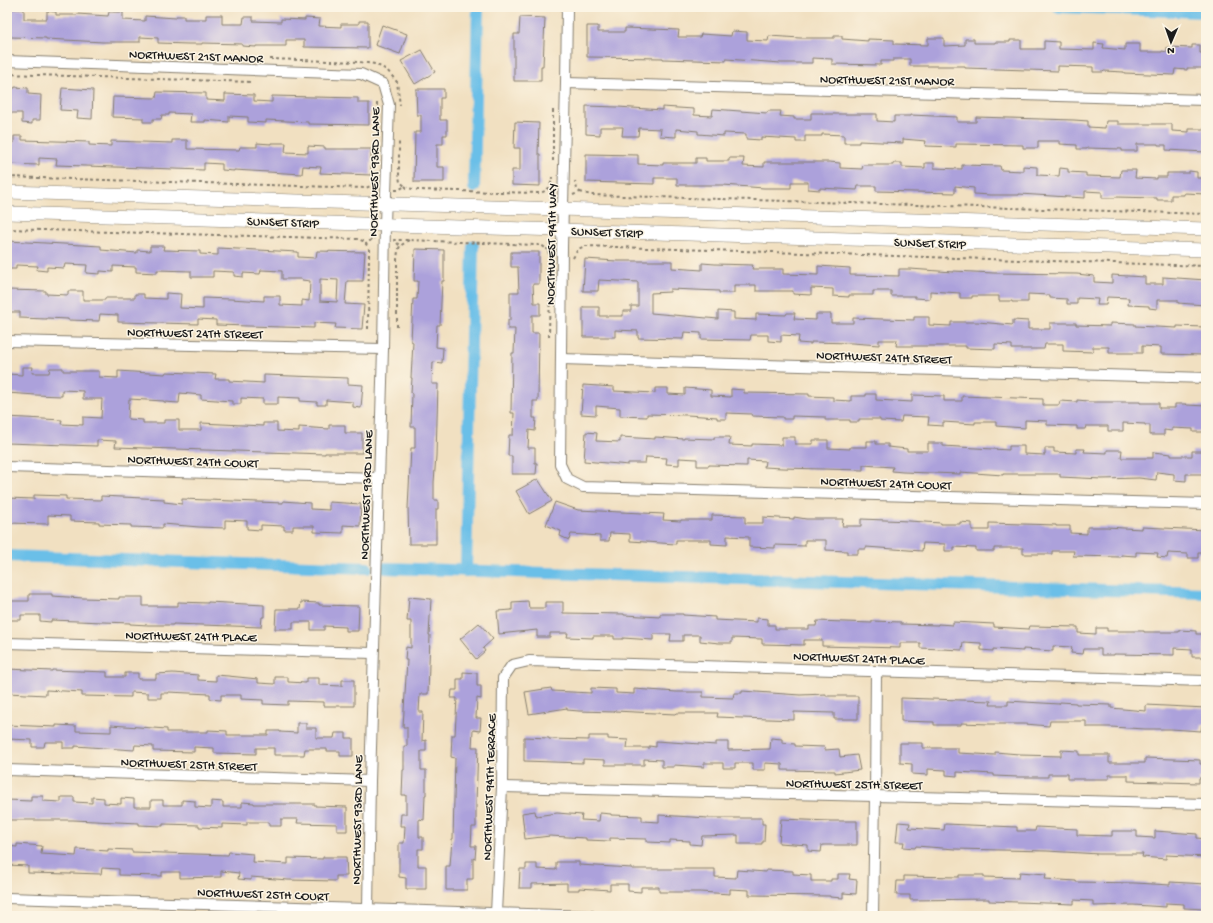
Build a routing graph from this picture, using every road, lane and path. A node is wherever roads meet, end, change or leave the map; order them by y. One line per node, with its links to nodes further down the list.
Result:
1 (567, 7): 6 (street, NORTHWEST 94TH WAY)
2 (7, 61): 5 (street, NORTHWEST 21ST MANOR)
3 (7, 74): 4 (path)
4 (258, 82)
5 (383, 84): 18 (street, NORTHWEST 93RD LANE)
6 (566, 84): 8 (street, NORTHWEST 21ST MANOR); 19 (street, NORTHWEST 94TH WAY)
7 (377, 100): 10 (path)
8 (1206, 100)
9 (553, 107): 11 (path)
10 (377, 120)
11 (552, 162)
12 (552, 170): 15 (path)
13 (376, 176): 14 (path)
14 (7, 177)
15 (405, 186)
16 (7, 192): 18 (street, SUNSET STRIP)
17 (580, 192): 21 (path)
18 (386, 204): 19 (street, SUNSET STRIP); 22 (street, NORTHWEST 93RD LANE)
19 (563, 209): 24 (street, SUNSET STRIP); 25 (street, NORTHWEST 94TH WAY)
20 (7, 213): 22 (street, SUNSET STRIP)
21 (1206, 214)
22 (385, 224): 25 (street, SUNSET STRIP); 26 (street, NORTHWEST 93RD LANE)
23 (7, 228): 28 (path)
24 (1206, 229)
25 (562, 230): 30 (street, SUNSET STRIP); 40 (street, NORTHWEST 94TH WAY)
26 (389, 240): 27 (path); 28 (path); 29 (path); 39 (street, NORTHWEST 93RD LANE)
27 (409, 240): 29 (path); 31 (path)
28 (366, 244): 36 (path)
29 (400, 246): 35 (path)
30 (1206, 250)
31 (550, 260)
32 (573, 261): 33 (path)
33 (1206, 266)
34 (550, 276): 37 (path)
35 (397, 327)
36 (368, 329)
37 (549, 338)
38 (7, 341): 39 (street, NORTHWEST 24TH STREET)
39 (382, 349): 43 (street, NORTHWEST 93RD LANE)
40 (561, 359): 41 (street, NORTHWEST 24TH STREET); 44 (street, NORTHWEST 94TH WAY)
41 (1206, 378)
42 (7, 467): 43 (street, NORTHWEST 24TH COURT)
43 (379, 478): 47 (street, NORTHWEST 93RD LANE)
44 (567, 480): 45 (street, NORTHWEST 24TH COURT)
45 (1206, 504)
46 (7, 643): 47 (street, NORTHWEST 24TH PLACE)
47 (373, 653): 52 (street, NORTHWEST 93RD LANE)
48 (512, 665): 49 (street, NORTHWEST 24TH PLACE); 53 (street, NORTHWEST 94TH TERRACE)
49 (876, 671): 50 (street, NORTHWEST 24TH PLACE); 54 (street)
50 (1206, 681)
51 (7, 770): 52 (street, NORTHWEST 25TH STREET)
52 (370, 781): 57 (street, NORTHWEST 93RD LANE)
53 (502, 786): 54 (street, NORTHWEST 25TH STREET); 58 (street, NORTHWEST 94TH TERRACE)
54 (876, 797): 55 (street, NORTHWEST 25TH STREET); 62 (street)
55 (1206, 804)
56 (7, 898): 57 (street, NORTHWEST 25TH COURT)
57 (368, 909): 59 (street, NORTHWEST 25TH COURT)
58 (496, 913): 59 (street, NORTHWEST 25TH COURT); 60 (street, NORTHWEST 25TH COURT)
59 (439, 914)
60 (566, 916): 61 (street, NORTHWEST 25TH COURT)
61 (591, 916)
62 (873, 916)

